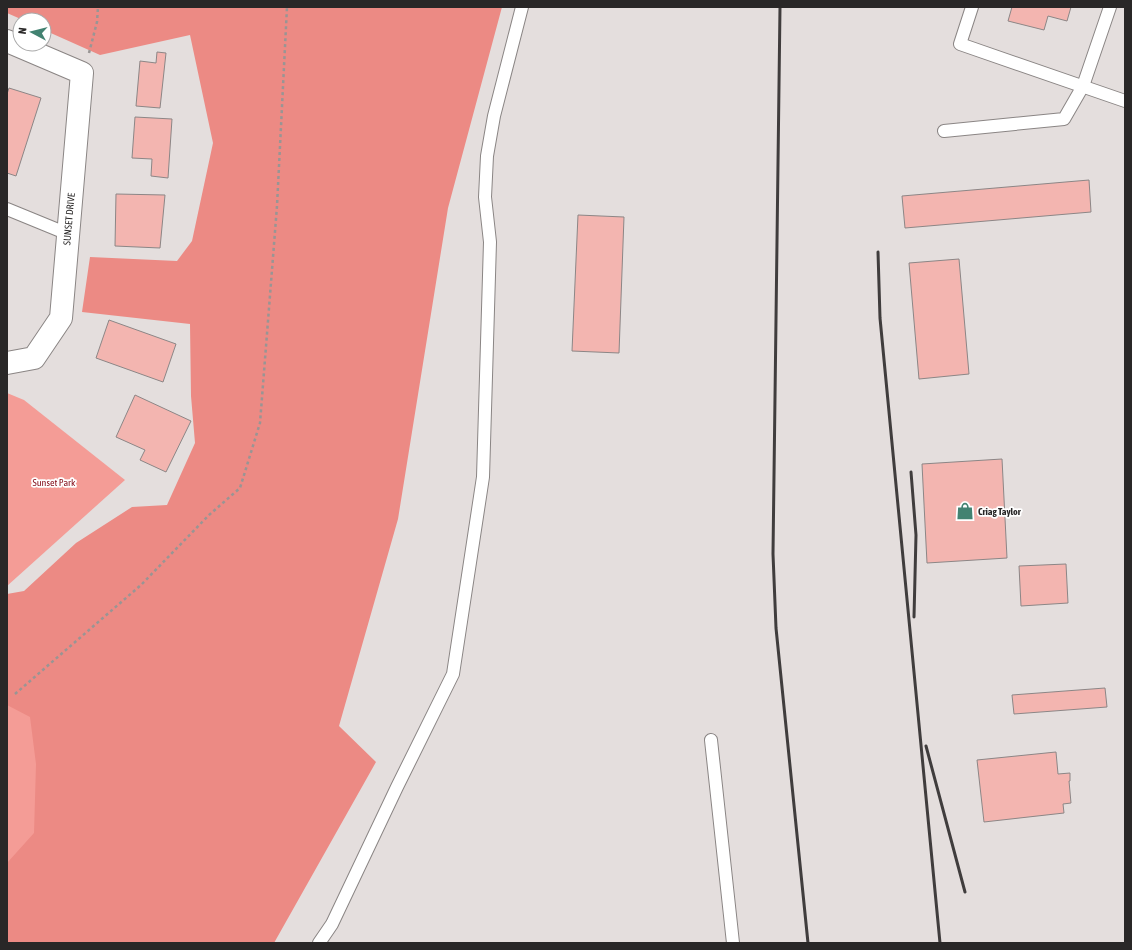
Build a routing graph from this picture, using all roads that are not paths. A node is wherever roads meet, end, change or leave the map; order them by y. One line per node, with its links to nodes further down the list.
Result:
1 (522, 7): 12 (lane)
2 (972, 7): 5 (lane)
3 (1110, 7): 5 (lane)
4 (7, 41): 9 (street, SUNSET DRIVE)
5 (1082, 86): 6 (lane); 7 (lane)
6 (1125, 101)
7 (944, 131)
8 (7, 208): 9 (lane)
9 (68, 234): 10 (street, SUNSET DRIVE)
10 (7, 363)
11 (711, 740): 13 (lane)
12 (319, 943)
13 (733, 943)

